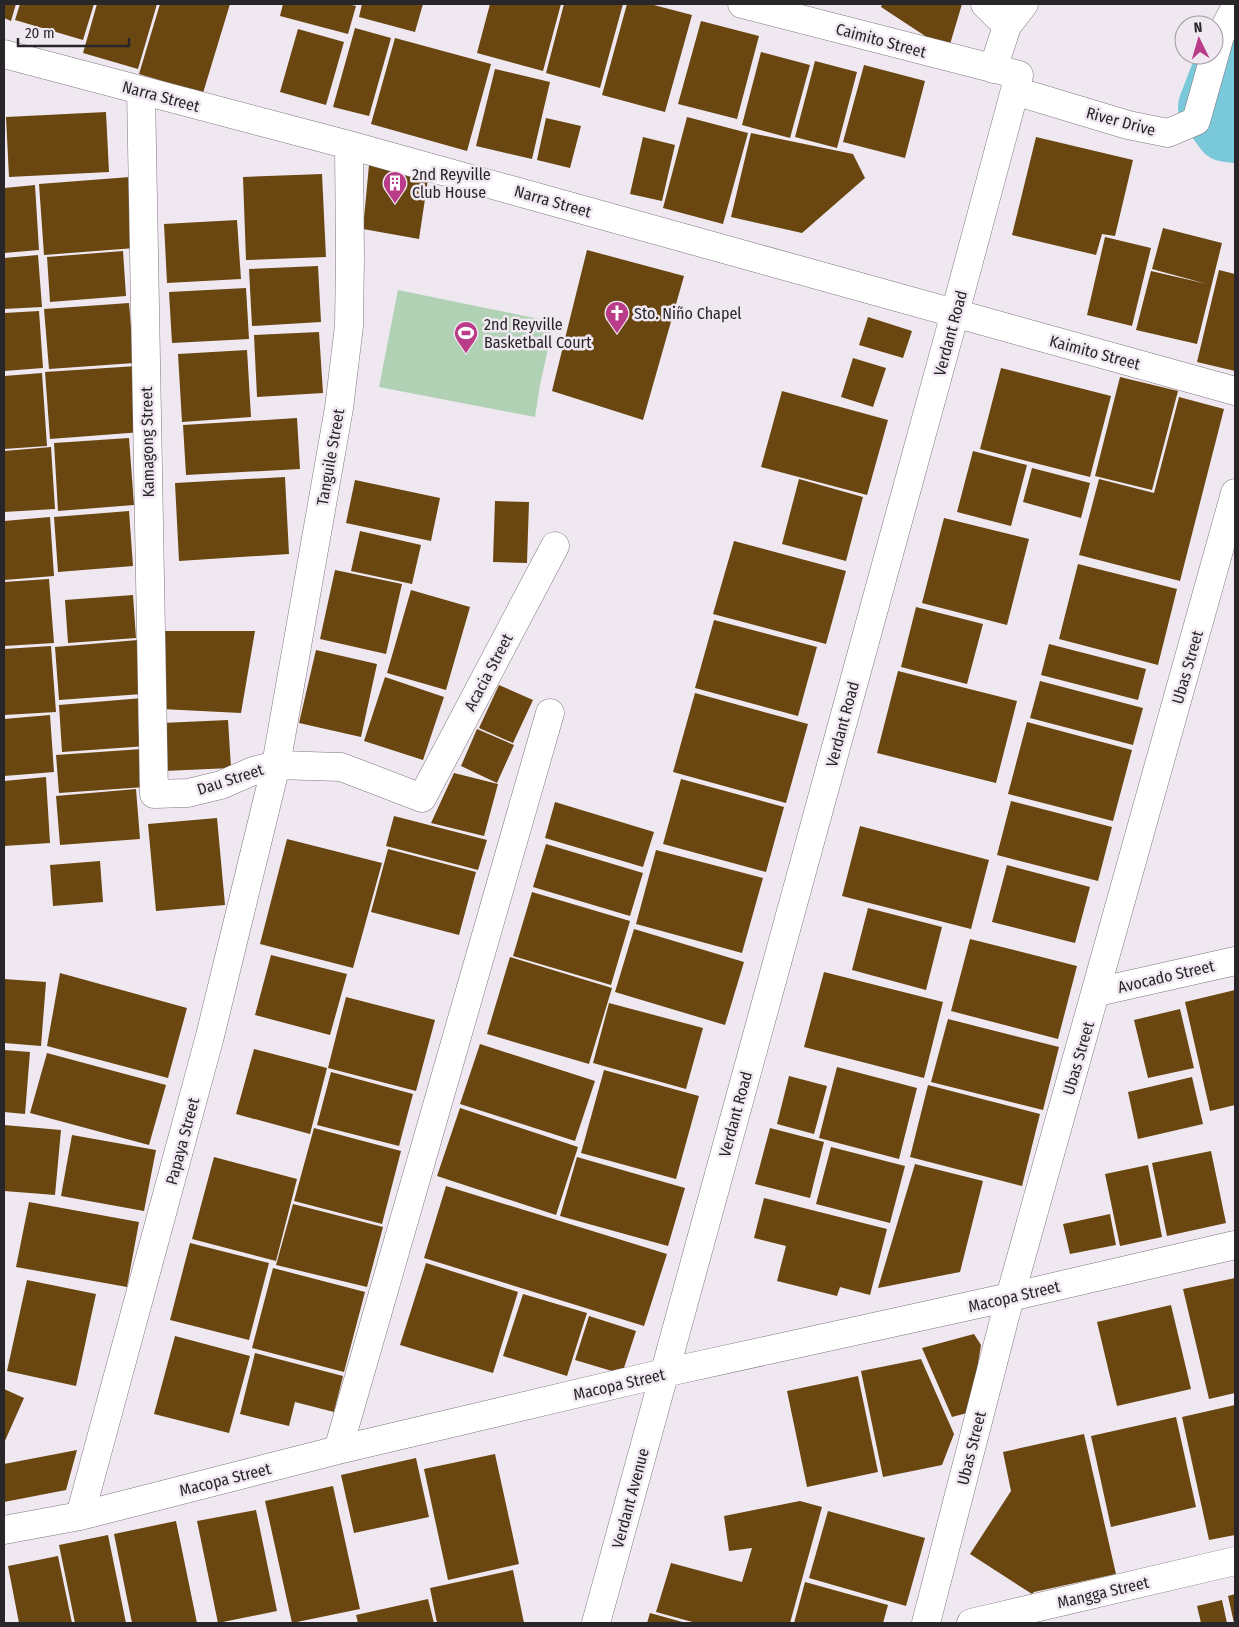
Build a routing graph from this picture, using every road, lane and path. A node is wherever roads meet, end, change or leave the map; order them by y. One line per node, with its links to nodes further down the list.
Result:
1 (742, 4): 7 (street, Caimito Street)
2 (985, 4): 5 (street)
3 (1024, 4): 5 (street)
4 (1235, 8): 8 (street, River Drive)
5 (1007, 26): 7 (street)
6 (4, 54): 9 (street, Narra Street)
7 (993, 69): 8 (street, Caimito Street)
8 (1017, 83): 11 (street, Verdant Road)
9 (141, 91): 10 (street, Narra Street); 17 (street, Kamagong Street)
10 (349, 145): 11 (street, Narra Street); 16 (street, Tanguile Street)
11 (955, 313): 12 (street, Kaimito Street); 23 (street, Verdant Road)
12 (1235, 391)
13 (1235, 493): 20 (street, Ubas Street)
14 (555, 546): 18 (street, Acacia Street)
15 (550, 713): 24 (street)
16 (276, 765): 17 (street, Dau Street); 18 (street, Dau Street); 25 (street, Papaya Street)
17 (154, 794)
18 (422, 798)
19 (1235, 961): 20 (street, Avocado Street)
20 (1096, 992): 22 (street, Ubas Street)
21 (1235, 1245): 22 (street, Macopa Street)
22 (1010, 1297): 23 (street, Macopa Street); 29 (street, Ubas Street)
23 (664, 1372): 24 (street, Macopa Street); 28 (street, Verdant Avenue)
24 (338, 1450): 25 (street, Macopa Street)
25 (80, 1516): 26 (street, Macopa Street)
26 (4, 1530)
27 (1235, 1561): 30 (street, Mangga Street)
28 (596, 1623)
29 (926, 1623)
30 (971, 1623)

